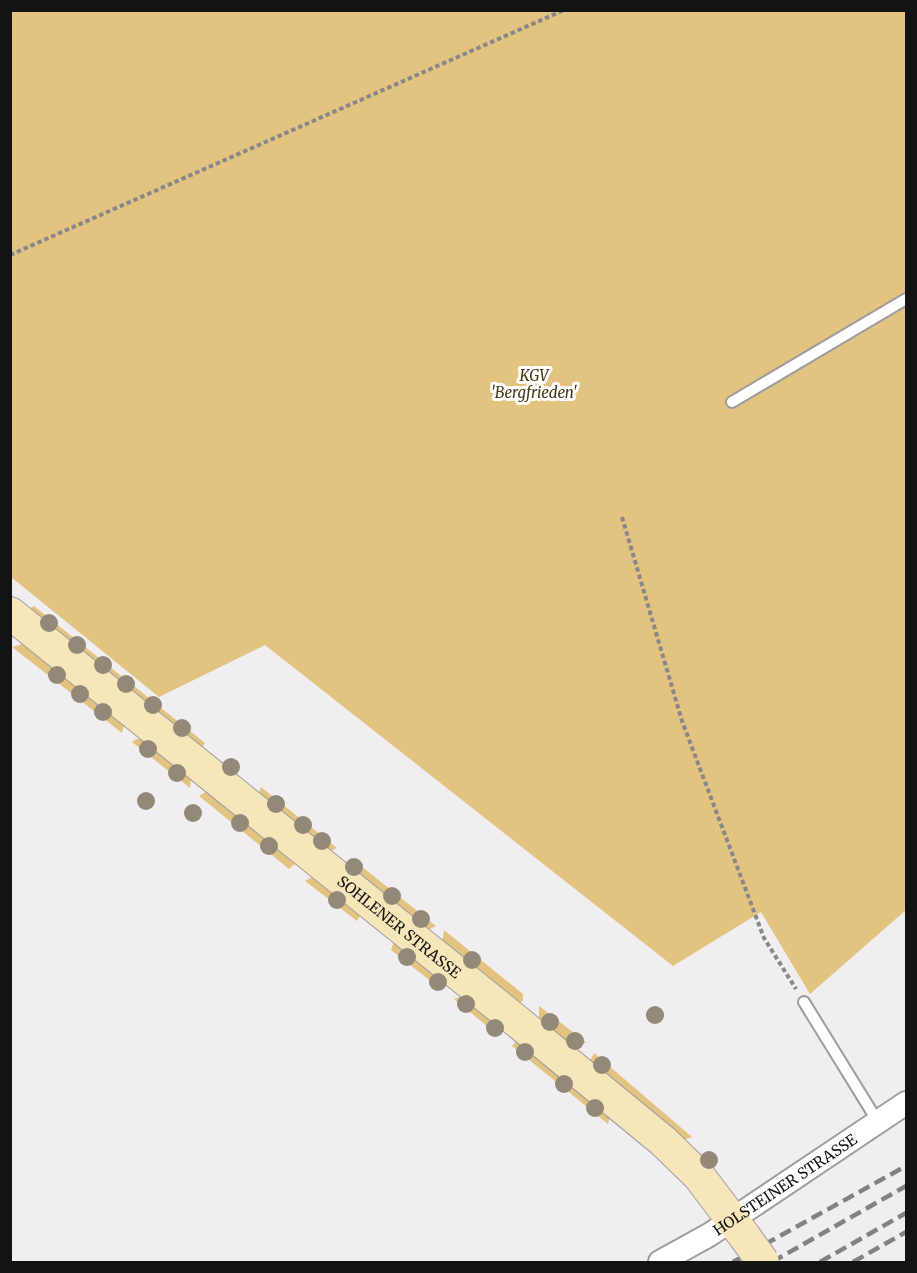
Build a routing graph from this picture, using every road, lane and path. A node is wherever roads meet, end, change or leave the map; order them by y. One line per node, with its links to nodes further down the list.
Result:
1 (564, 10): 2 (path)
2 (10, 255)
3 (906, 299): 4 (lane)
4 (732, 402)
5 (622, 517): 7 (path)
6 (10, 613): 10 (street, SOHLENER STRASSE)
7 (804, 1002): 9 (lane)
8 (906, 1103): 9 (street, HOLSTEINER STRASSE)
9 (878, 1122): 10 (street, HOLSTEINER STRASSE)
10 (738, 1228): 11 (street, HOLSTEINER STRASSE); 12 (street, SOHLENER STRASSE, bridge)
11 (660, 1263)
12 (763, 1263)

